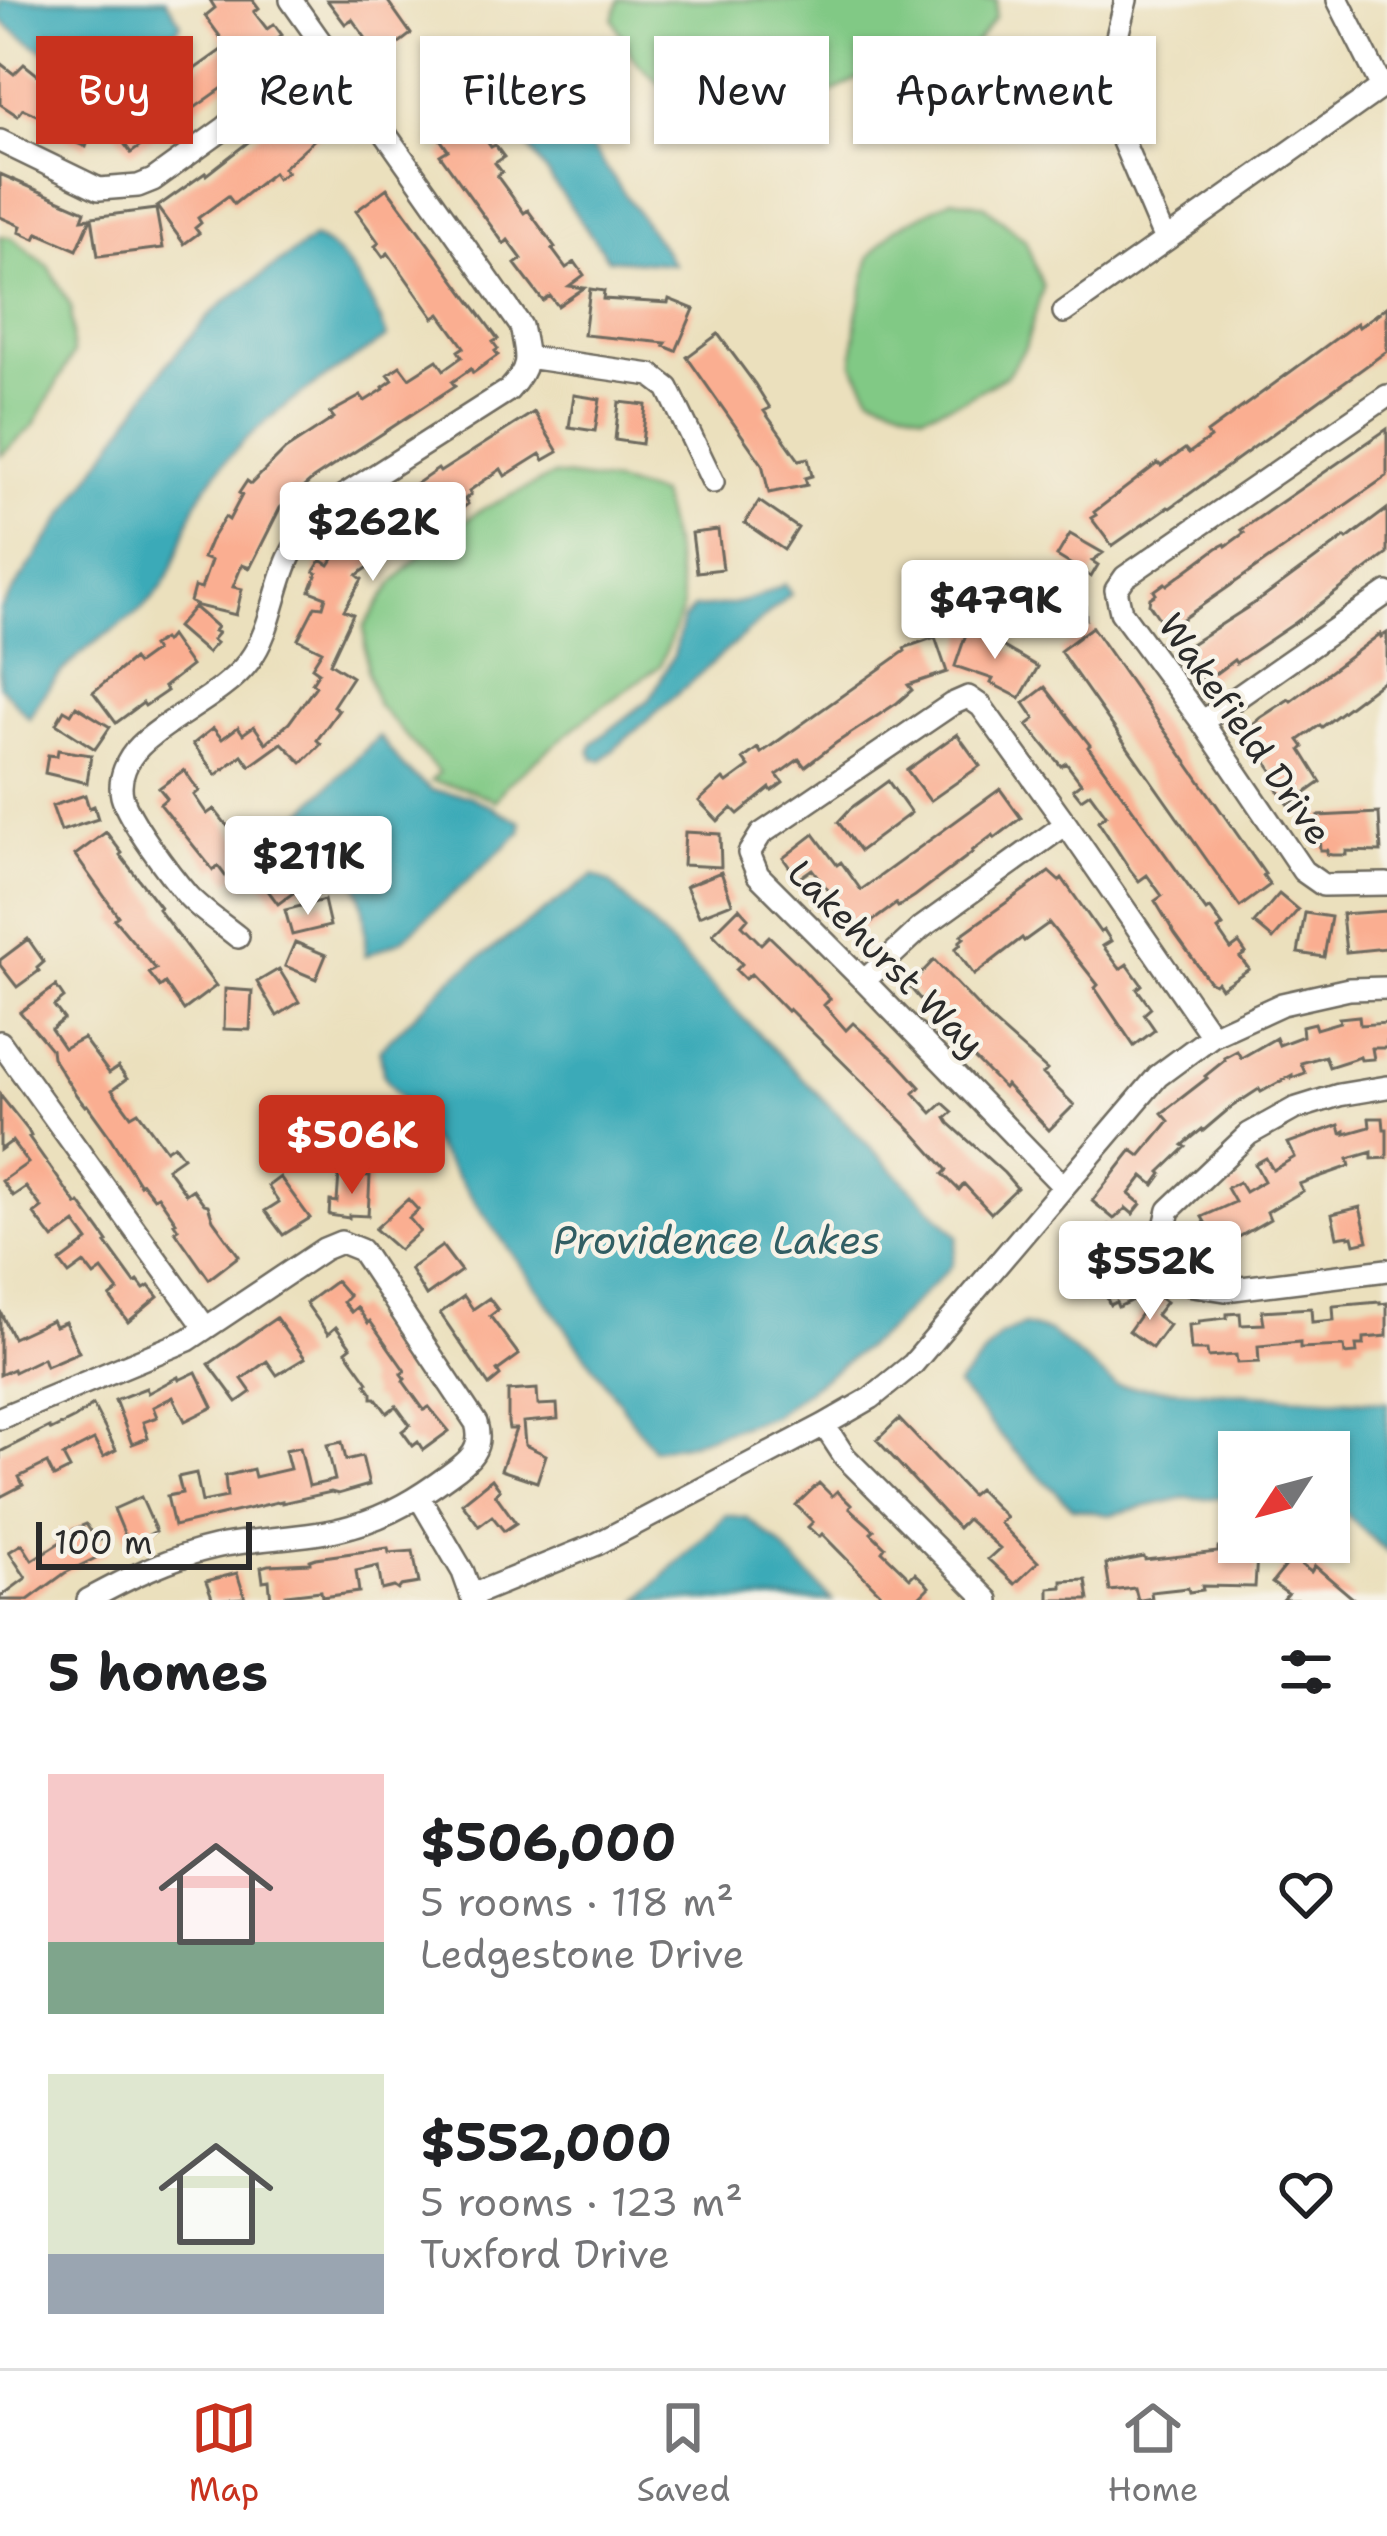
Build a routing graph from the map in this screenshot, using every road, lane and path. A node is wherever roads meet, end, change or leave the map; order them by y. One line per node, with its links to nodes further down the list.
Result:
1 (290, 0): 4 (street)
2 (1126, 0): 8 (street)
3 (1338, 0): 8 (street)
4 (316, 36)
5 (217, 134): 6 (street)
6 (0, 141)
7 (393, 144): 10 (street)
8 (1165, 240): 9 (street)
9 (1064, 312)
10 (527, 358): 12 (street); 17 (street)
11 (1387, 396): 14 (street, Wakefield Drive)
12 (712, 482)
13 (1387, 593): 14 (street)
14 (1202, 722): 16 (street, Wakefield Drive)
15 (1066, 824): 18 (street); 18 (street, Lakehurst Way); 20 (street, Lakehurst Way)
16 (1387, 884)
17 (238, 937)
18 (864, 981): 23 (street, Lakehurst Way)
19 (1387, 988): 20 (street)
20 (1212, 1036): 23 (street)
21 (0, 1042): 25 (street)
22 (1387, 1088): 24 (street)
23 (1063, 1186): 27 (street)
24 (1387, 1270)
25 (205, 1328): 26 (street); 28 (street)
26 (0, 1418)
27 (824, 1425): 29 (street); 31 (street)
28 (418, 1497): 29 (street); 30 (street)
29 (472, 1597)
30 (88, 1600)
31 (988, 1600)

